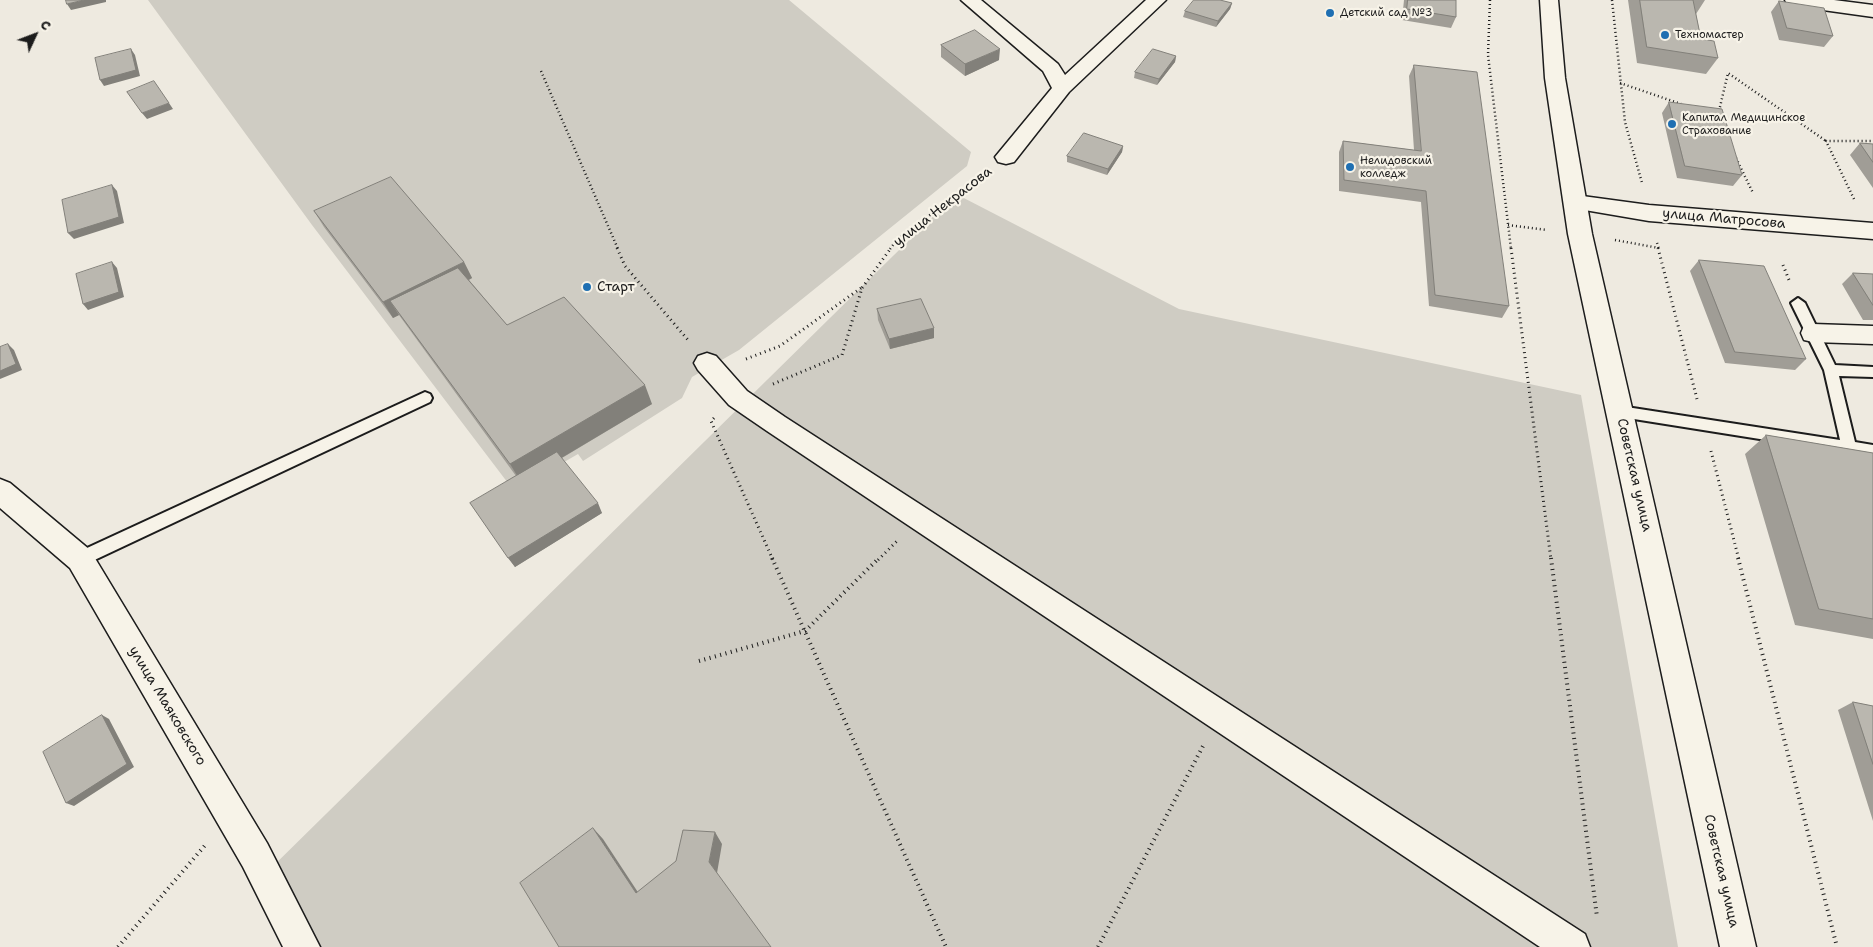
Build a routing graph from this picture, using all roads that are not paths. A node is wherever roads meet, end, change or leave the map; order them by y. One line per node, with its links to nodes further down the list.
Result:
1 (970, 0): 6 (street)
2 (1156, 0): 6 (street, улица Некрасова)
3 (1549, 0): 8 (street, Советская улица)
4 (1794, 0): 5 (street)
5 (1873, 11)
6 (1062, 88): 7 (street, улица Некрасова)
7 (1006, 157)
8 (1576, 202): 9 (street, улица Матросова); 17 (street, Советская улица)
9 (1873, 231)
10 (1798, 303): 11 (lane)
11 (1813, 333): 12 (street); 14 (lane)
12 (1873, 335)
13 (711, 367): 23 (street)
14 (1831, 370): 15 (lane); 18 (lane)
15 (1873, 372)
16 (425, 398): 21 (lane)
17 (1620, 412): 18 (lane); 24 (street, Советская улица)
18 (1849, 448): 19 (lane)
19 (1873, 451)
20 (0, 491): 21 (street, улица Маяковского)
21 (80, 559): 22 (street, улица Маяковского)
22 (302, 947)
23 (1572, 947)
24 (1738, 947)

